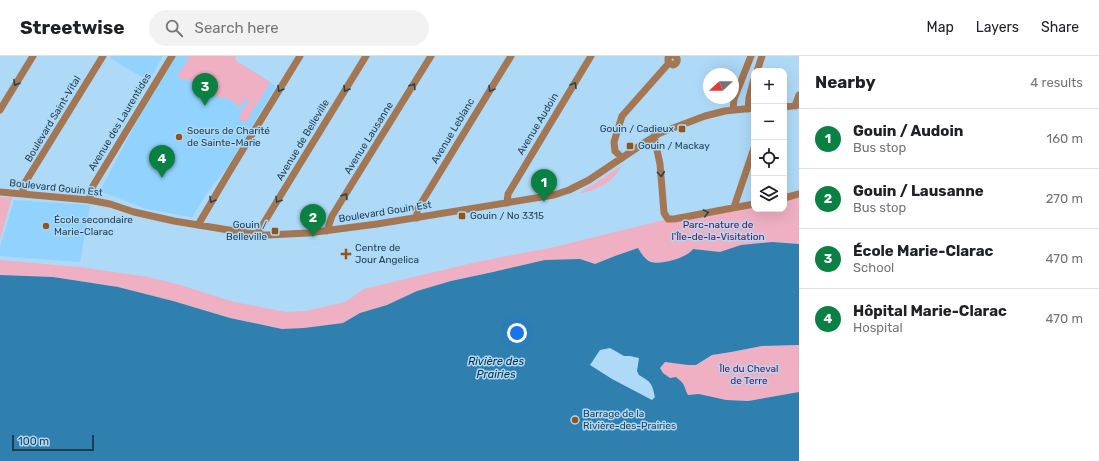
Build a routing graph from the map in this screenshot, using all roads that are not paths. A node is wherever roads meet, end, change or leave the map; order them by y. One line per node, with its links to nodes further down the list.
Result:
1 (33, 56): 19 (street, one-way to 19)
2 (103, 56): 25 (street, Boulevard Saint-Vital)
3 (172, 56): 28 (street, Avenue des Laurentides)
4 (300, 56): 33 (street, one-way to 33)
5 (366, 56): 35 (street, Avenue de Belleville, one-way to 35)
6 (431, 56): 34 (street, Avenue Lausanne, one-way to 6)
7 (511, 56): 32 (street, Avenue Leblanc, one-way to 32)
8 (591, 56): 29 (street, Avenue Audoin, one-way to 8)
9 (675, 56): 12 (street)
10 (751, 56): 20 (street)
11 (762, 56): 13 (street)
12 (669, 60): 23 (street)
13 (758, 68)
14 (751, 90): 18 (street)
15 (799, 95): 16 (street)
16 (797, 106): 17 (street)
17 (787, 107)
18 (751, 108): 20 (street, Boulevard Gouin Est)
19 (0, 110)
20 (733, 110): 21 (street, Boulevard Gouin Est)
21 (654, 136): 23 (street, Boulevard Gouin Est); 31 (street, one-way to 31)
22 (751, 157): 31 (street)
23 (622, 158): 29 (street, Boulevard Gouin Est)
24 (0, 192): 25 (street, Boulevard Gouin Est)
25 (23, 194): 28 (street, Boulevard Gouin Est)
26 (799, 194): 27 (street)
27 (787, 197)
28 (89, 200): 33 (street, Boulevard Gouin Est)
29 (507, 204): 32 (street, Boulevard Gouin Est)
30 (751, 204): 31 (street)
31 (734, 207)
32 (418, 218): 34 (street, Boulevard Gouin Est)
33 (198, 225): 35 (street, Boulevard Gouin Est)
34 (327, 231): 35 (street, Boulevard Gouin Est)
35 (257, 234)

